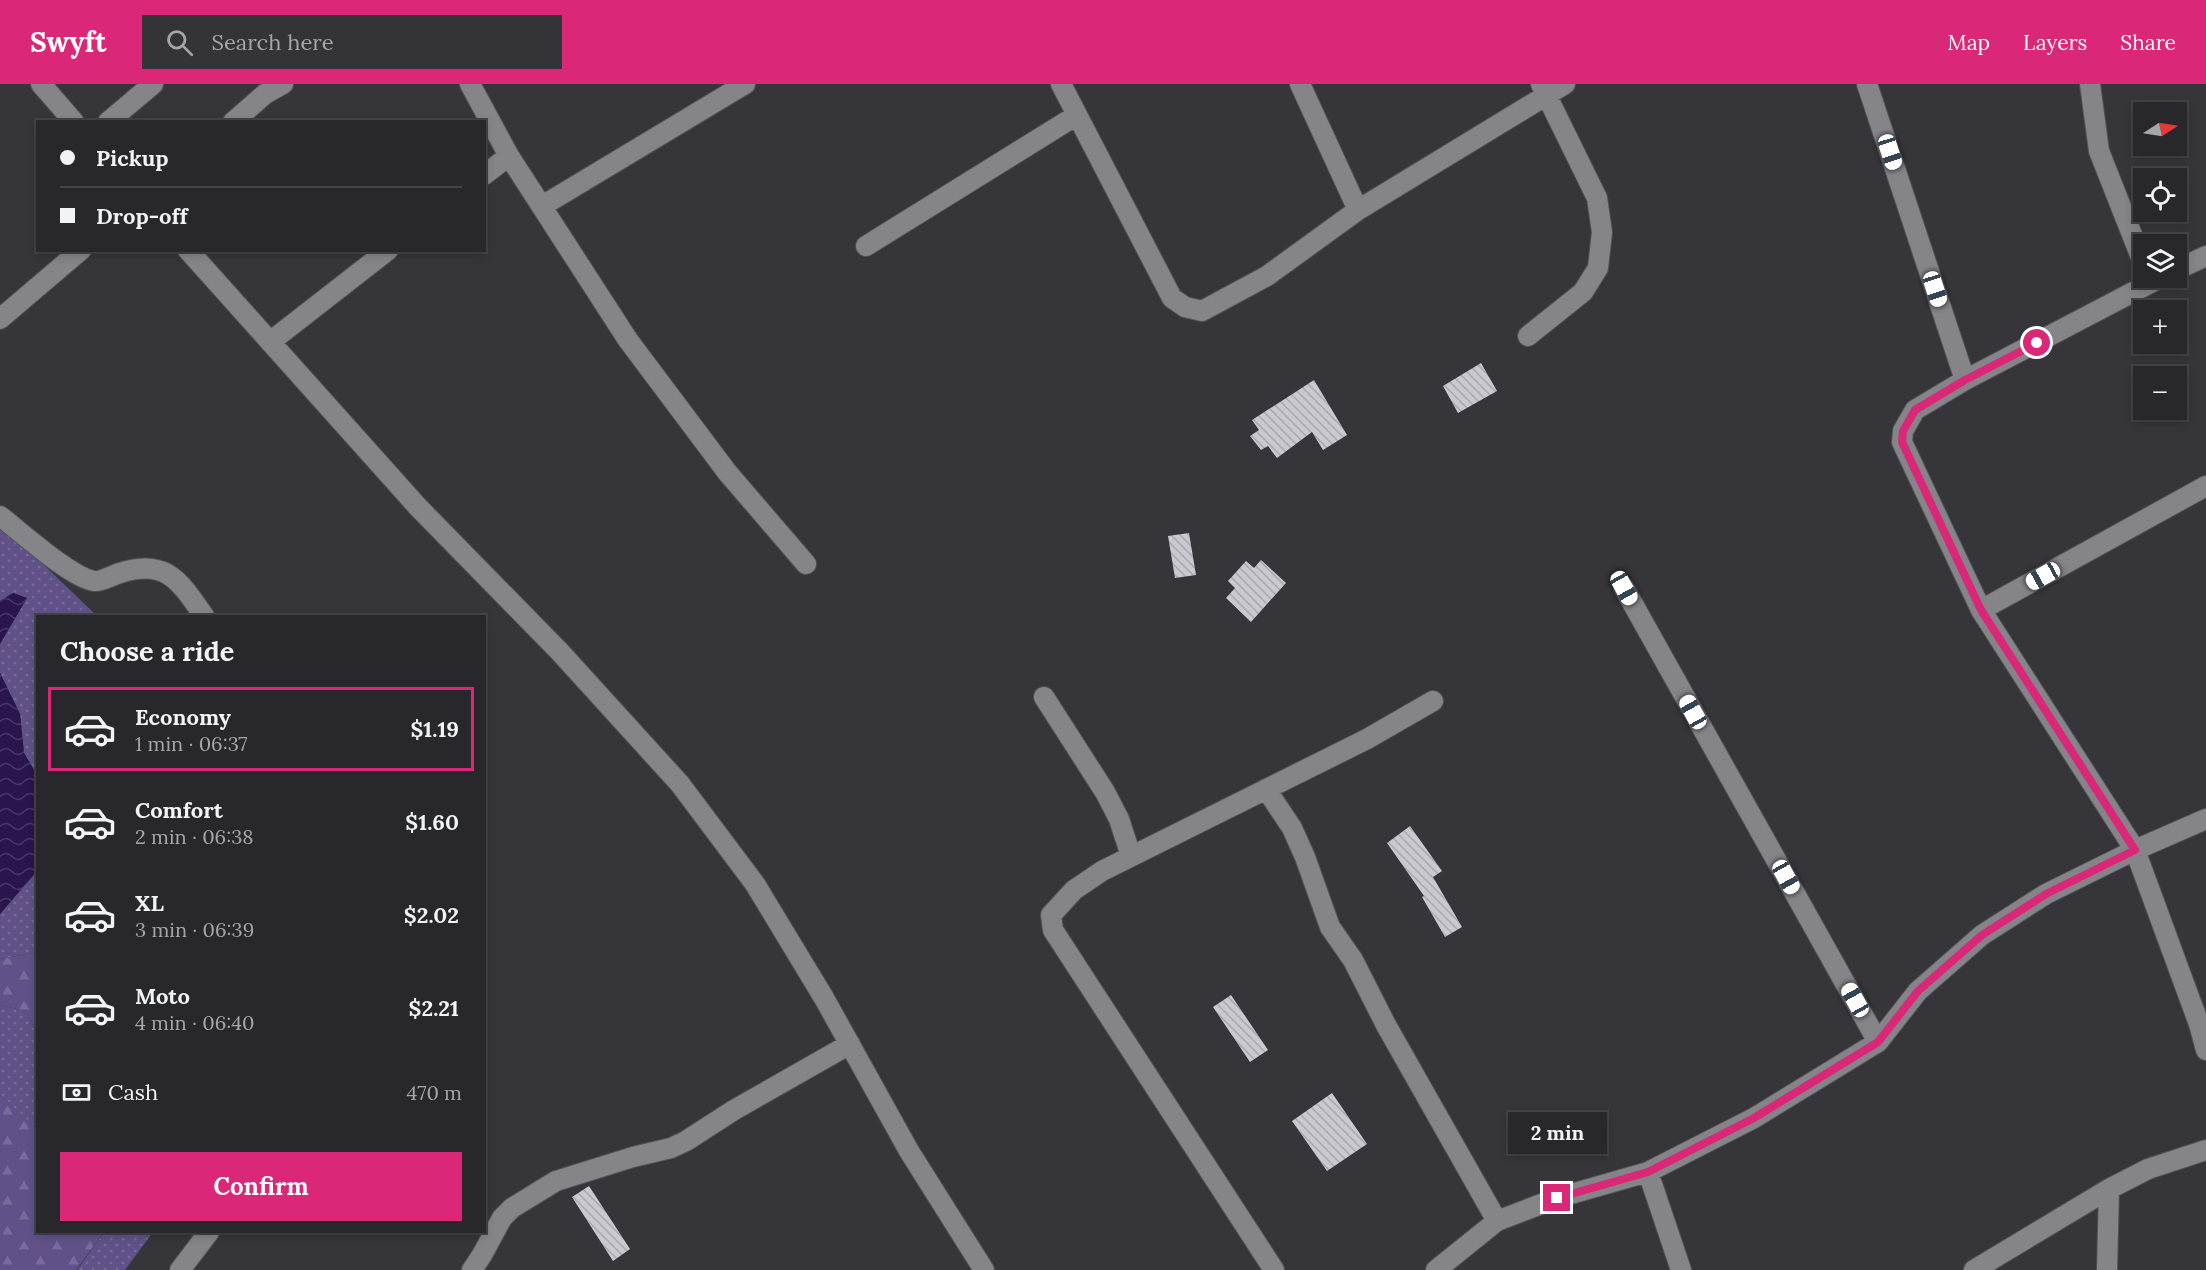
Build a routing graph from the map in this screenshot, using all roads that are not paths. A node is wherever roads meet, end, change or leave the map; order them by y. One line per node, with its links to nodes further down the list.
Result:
1 (41, 84): 13 (street)
2 (153, 84): 14 (street)
3 (284, 84): 15 (street)
4 (471, 84): 16 (street)
5 (745, 84): 18 (street)
6 (1061, 84): 12 (street)
7 (1300, 84): 19 (street)
8 (1565, 84): 11 (street)
9 (1867, 84): 31 (street)
10 (2090, 84): 20 (street)
11 (1544, 89): 19 (street); 29 (street)
12 (1077, 115): 19 (street); 21 (street)
13 (72, 120)
14 (110, 120)
15 (235, 120)
16 (509, 156): 17 (street); 18 (street)
17 (486, 173)
18 (542, 206): 34 (street)
19 (1358, 210)
20 (2134, 234)
21 (866, 246)
22 (79, 252): 28 (street)
23 (190, 252): 30 (street)
24 (385, 252): 30 (street)
25 (2206, 256): 26 (street)
26 (2187, 265)
27 (2133, 285): 31 (street)
28 (0, 319)
29 (1528, 336)
30 (270, 342): 45 (street)
31 (1965, 380): 36 (street)
32 (2206, 486): 36 (street)
33 (0, 516): 37 (street)
34 (806, 564)
35 (1624, 588): 44 (street)
36 (1981, 610): 42 (street)
37 (203, 615)
38 (1044, 697): 43 (street)
39 (1433, 701): 40 (street)
40 (1266, 789): 43 (street); 50 (street)
41 (2206, 819): 42 (street)
42 (2135, 850): 44 (street); 46 (street)
43 (1131, 856): 55 (street)
44 (1878, 1042): 48 (street)
45 (850, 1044): 53 (street); 54 (street)
46 (2206, 1050)
47 (2206, 1150): 49 (street)
48 (1648, 1172): 50 (street); 57 (street)
49 (2109, 1189): 58 (street); 59 (street)
50 (1497, 1221): 56 (street)
51 (208, 1233): 52 (street)
52 (180, 1270)
53 (472, 1270)
54 (984, 1270)
55 (1274, 1270)
56 (1436, 1270)
57 (1681, 1270)
58 (1974, 1270)
59 (2107, 1270)

